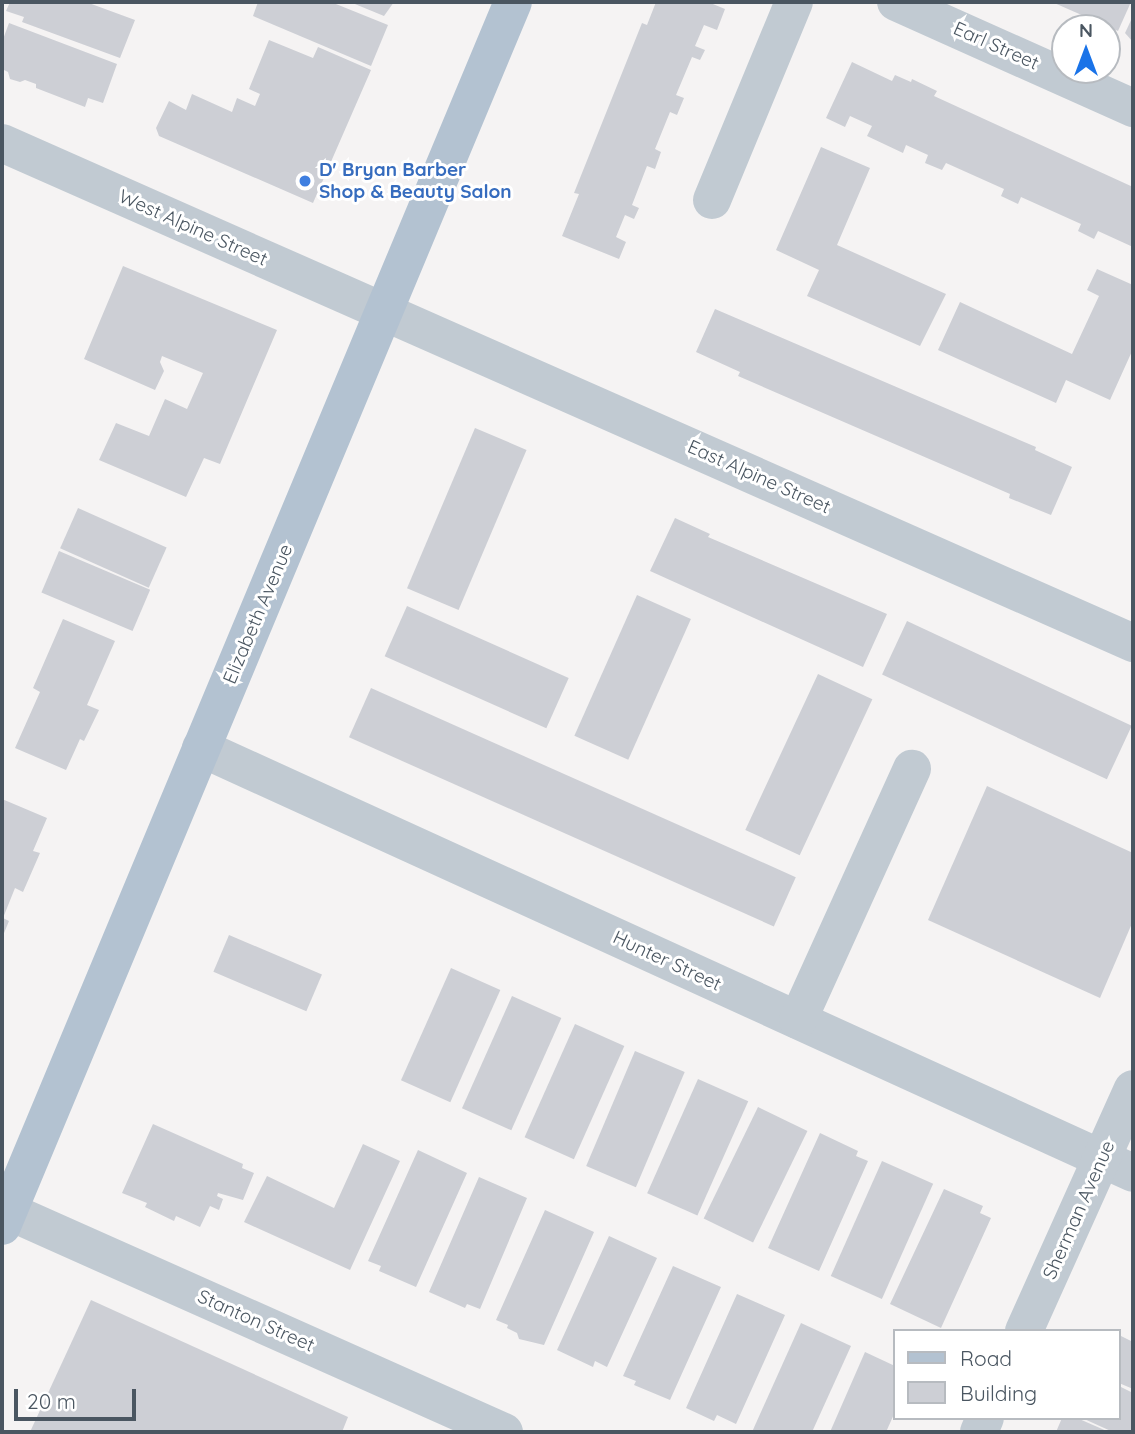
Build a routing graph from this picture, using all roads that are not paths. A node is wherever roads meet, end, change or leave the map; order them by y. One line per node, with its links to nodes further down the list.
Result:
1 (513, 2): 7 (main road, Elizabeth Avenue)
2 (794, 2): 6 (street)
3 (896, 2): 4 (street, Earl Street)
4 (1133, 108)
5 (2, 143): 7 (street, West Alpine Street)
6 (712, 200)
7 (384, 312): 8 (street, East Alpine Street); 9 (main road, Elizabeth Avenue)
8 (1133, 643)
9 (201, 748): 11 (street, Hunter Street); 14 (main road, Elizabeth Avenue)
10 (912, 769): 11 (street)
11 (798, 1020): 13 (street, Hunter Street)
12 (1133, 1089): 13 (street, Sherman Avenue)
13 (1118, 1166): 15 (street, Sherman Avenue)
14 (5, 1219): 16 (street, Stanton Street)
15 (1025, 1329)
16 (504, 1432)

